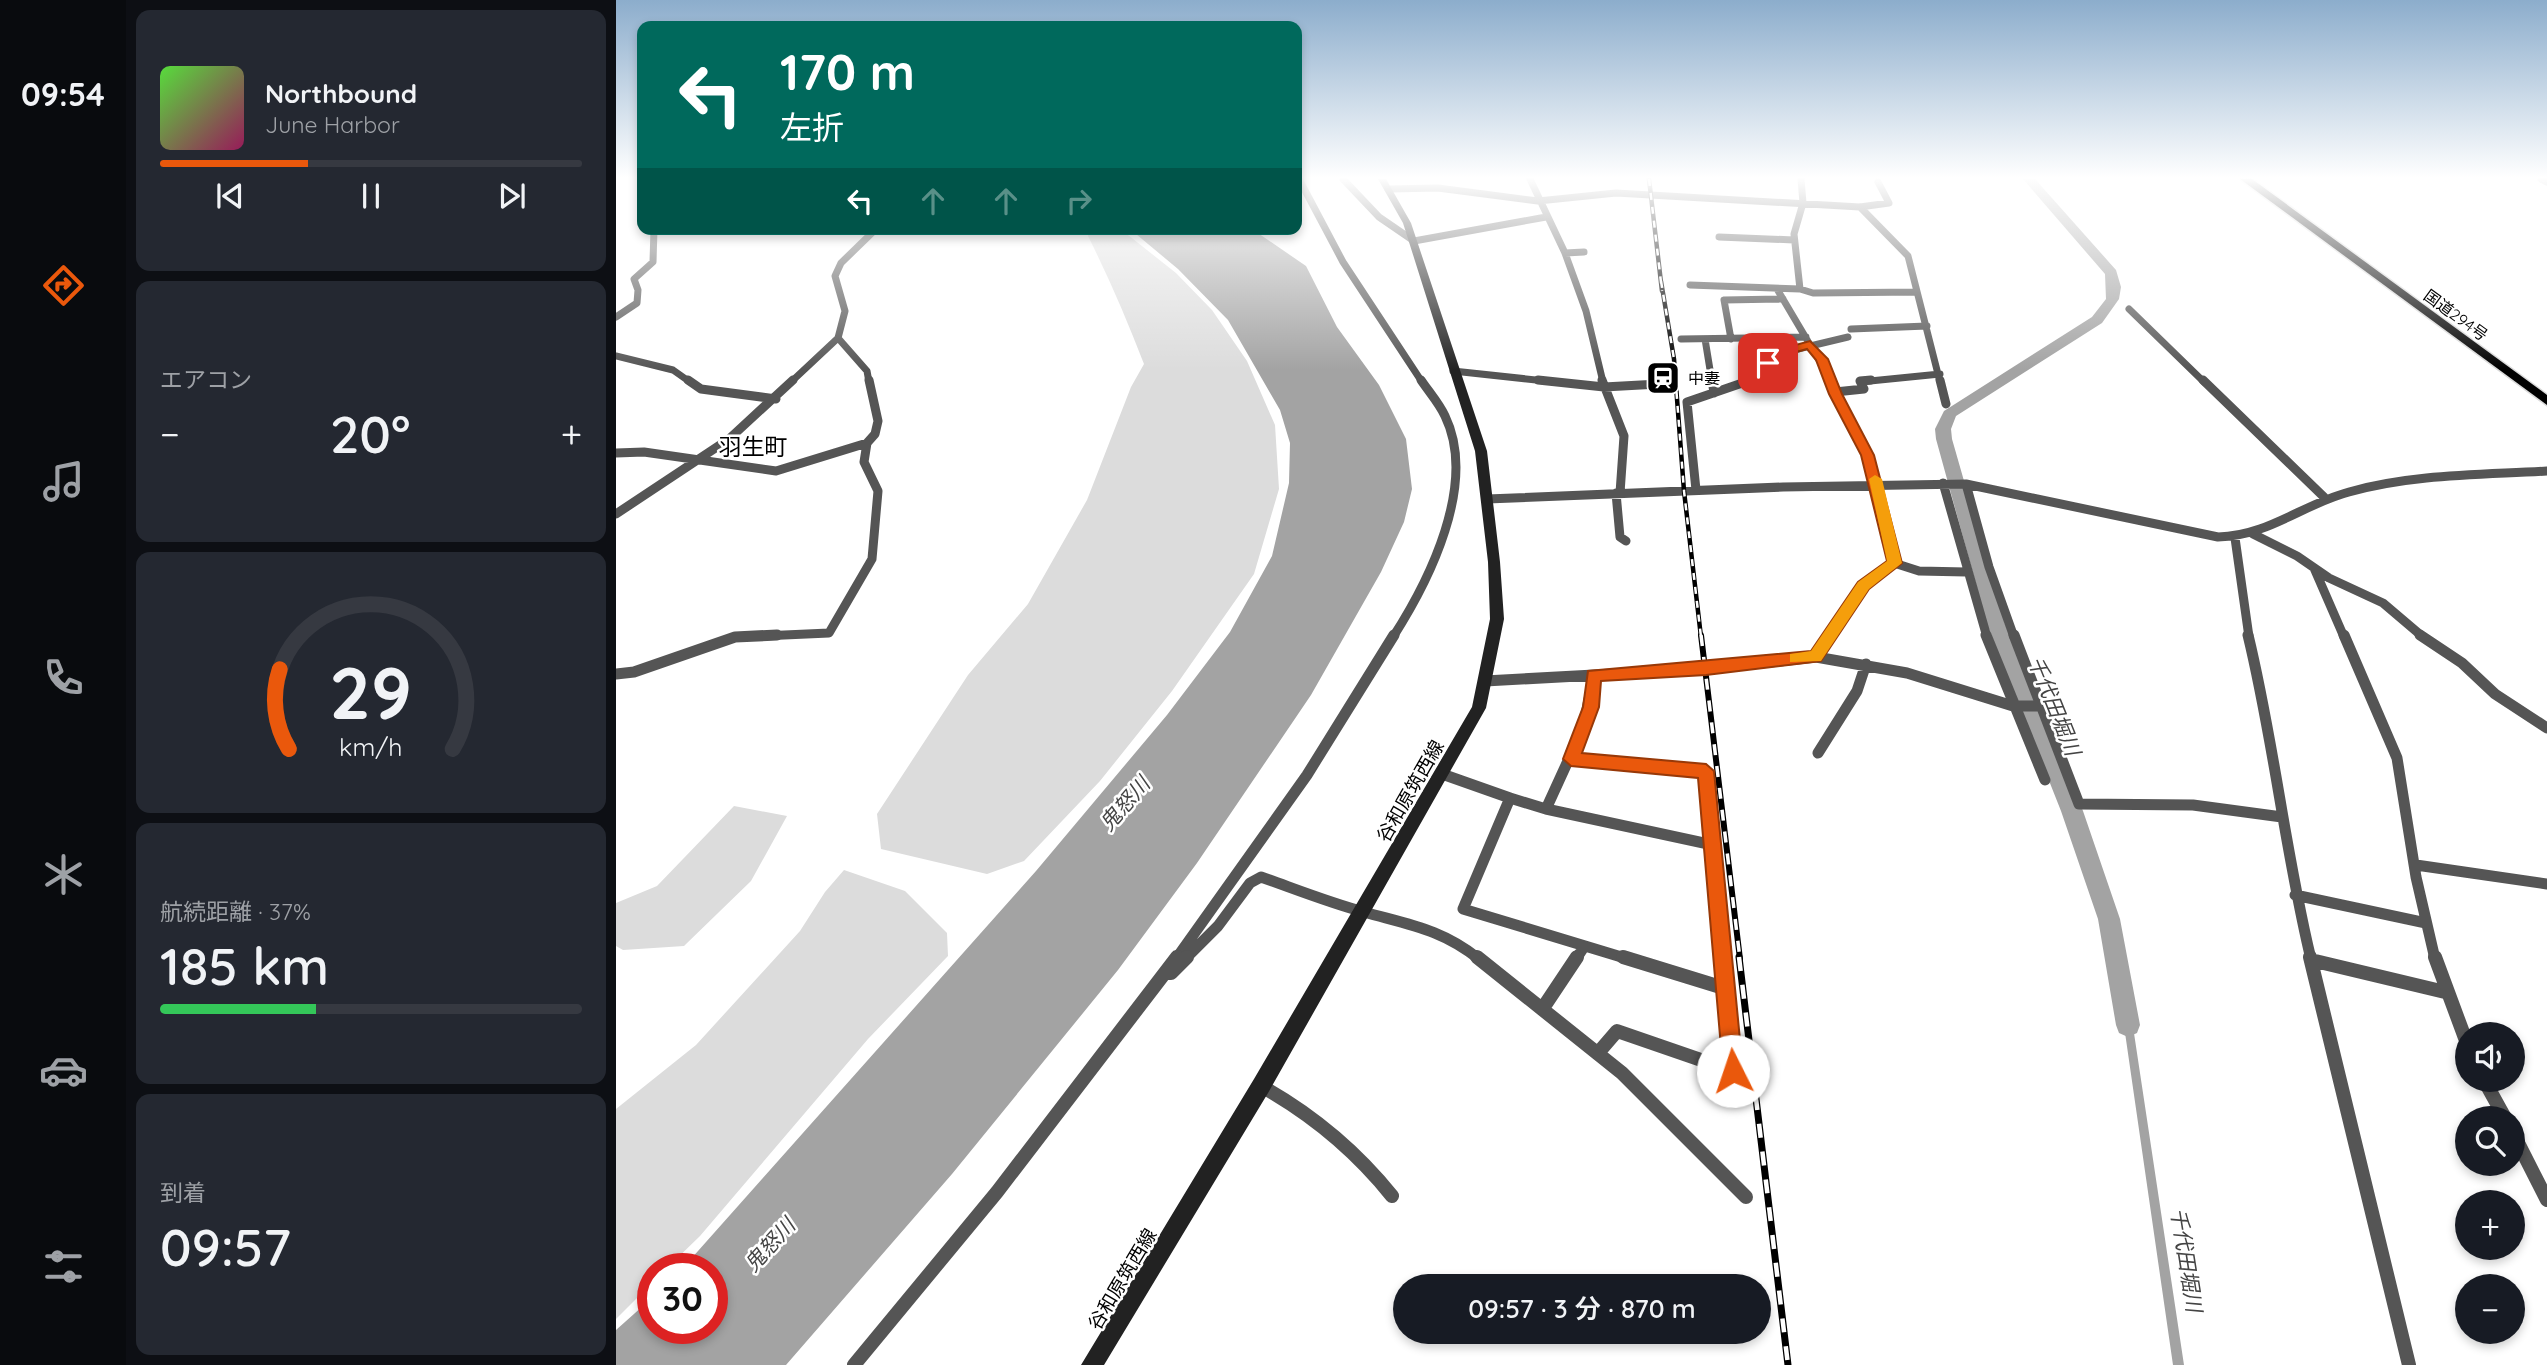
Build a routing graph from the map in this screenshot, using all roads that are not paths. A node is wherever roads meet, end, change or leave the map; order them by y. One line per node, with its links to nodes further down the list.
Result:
1 (654, 243): 18 (street)
2 (862, 243): 20 (street)
3 (1333, 243): 77 (street)
4 (1415, 243): 26 (main road, 谷和原筑西線)
5 (1560, 243): 11 (street)
6 (1794, 243): 14 (street)
7 (1895, 243): 15 (street)
8 (2332, 243): 34 (highway, 国道294号)
9 (2342, 243): 30 (highway, 国道294号)
10 (1584, 252): 11 (street)
11 (1565, 253): 29 (street)
12 (1690, 285): 13 (street)
13 (1777, 289): 14 (street); 16 (street)
14 (1800, 289): 15 (street)
15 (1917, 292): 19 (street)
16 (1783, 299): 23 (street); 24 (street)
17 (2129, 309): 46 (street)
18 (616, 317)
19 (1927, 326): 24 (street); 27 (street)
20 (838, 338): 33 (street); 36 (street)
21 (1681, 339): 22 (street)
22 (1705, 339): 23 (street); 32 (street)
23 (1731, 339): 24 (street)
24 (1808, 340): 31 (street); 32 (street)
25 (616, 356): 33 (street)
26 (1453, 370): 29 (street); 45 (main road, 谷和原筑西線)
27 (1940, 374): 31 (street); 35 (street)
28 (1659, 384): 29 (street)
29 (1604, 387): 44 (street)
30 (2547, 390)
31 (1835, 392): 41 (street)
32 (1714, 393): 43 (street)
33 (776, 399): 38 (street)
34 (2547, 401)
35 (1946, 404)
36 (867, 443): 38 (street); 56 (street)
37 (616, 453): 38 (street)
38 (699, 459): 47 (street)
39 (2547, 471): 46 (street)
40 (1943, 483): 41 (street); 42 (street); 53 (street)
41 (1877, 484): 43 (street); 51 (street)
42 (1966, 484): 49 (street); 60 (street)
43 (1696, 490): 44 (street)
44 (1618, 493): 45 (street); 50 (street)
45 (1487, 499): 58 (main road, 谷和原筑西線)
46 (2326, 499): 48 (street)
47 (616, 514)
48 (2253, 534): 49 (street); 52 (street)
49 (2235, 538): 68 (street)
50 (1626, 541)
51 (1894, 563): 53 (street); 54 (street)
52 (2314, 568): 61 (street); 70 (street)
53 (1966, 572): 59 (street)
54 (1816, 657): 55 (street); 57 (street)
55 (1866, 664): 59 (street); 62 (street)
56 (616, 674)
57 (1594, 676): 58 (street); 63 (street)
58 (1485, 681): 64 (main road, 谷和原筑西線)
59 (2013, 706): 60 (street); 65 (street)
60 (2039, 706): 68 (street)
61 (2547, 728)
62 (1818, 753)
63 (1571, 759): 67 (street); 69 (street)
64 (1441, 774): 66 (street); 73 (main road, 谷和原筑西線)
65 (2045, 780)
66 (1510, 798): 67 (street); 75 (street)
67 (1546, 809): 69 (street)
68 (2282, 817): 72 (street)
69 (1713, 845): 78 (street)
70 (2416, 865): 71 (street); 74 (street)
71 (2547, 884)
72 (2295, 895): 74 (street); 76 (street)
73 (1363, 912): 77 (street); 80 (street); 83 (main road, 谷和原筑西線)
74 (2426, 923): 79 (street)
75 (1584, 947): 78 (street); 80 (street)
76 (2311, 960): 79 (street); 90 (street)
77 (1161, 979): 88 (street)
78 (1727, 989): 82 (street)
79 (2445, 992): 81 (street)
80 (1544, 1007): 82 (street)
81 (2458, 1022)
82 (1598, 1053): 86 (street)
83 (1261, 1086): 85 (street); 89 (main road, 谷和原筑西線)
84 (2525, 1157): 87 (street)
85 (1392, 1196)
86 (1746, 1196)
87 (2547, 1200)
88 (854, 1365)
89 (1092, 1365)
90 (2409, 1365)

